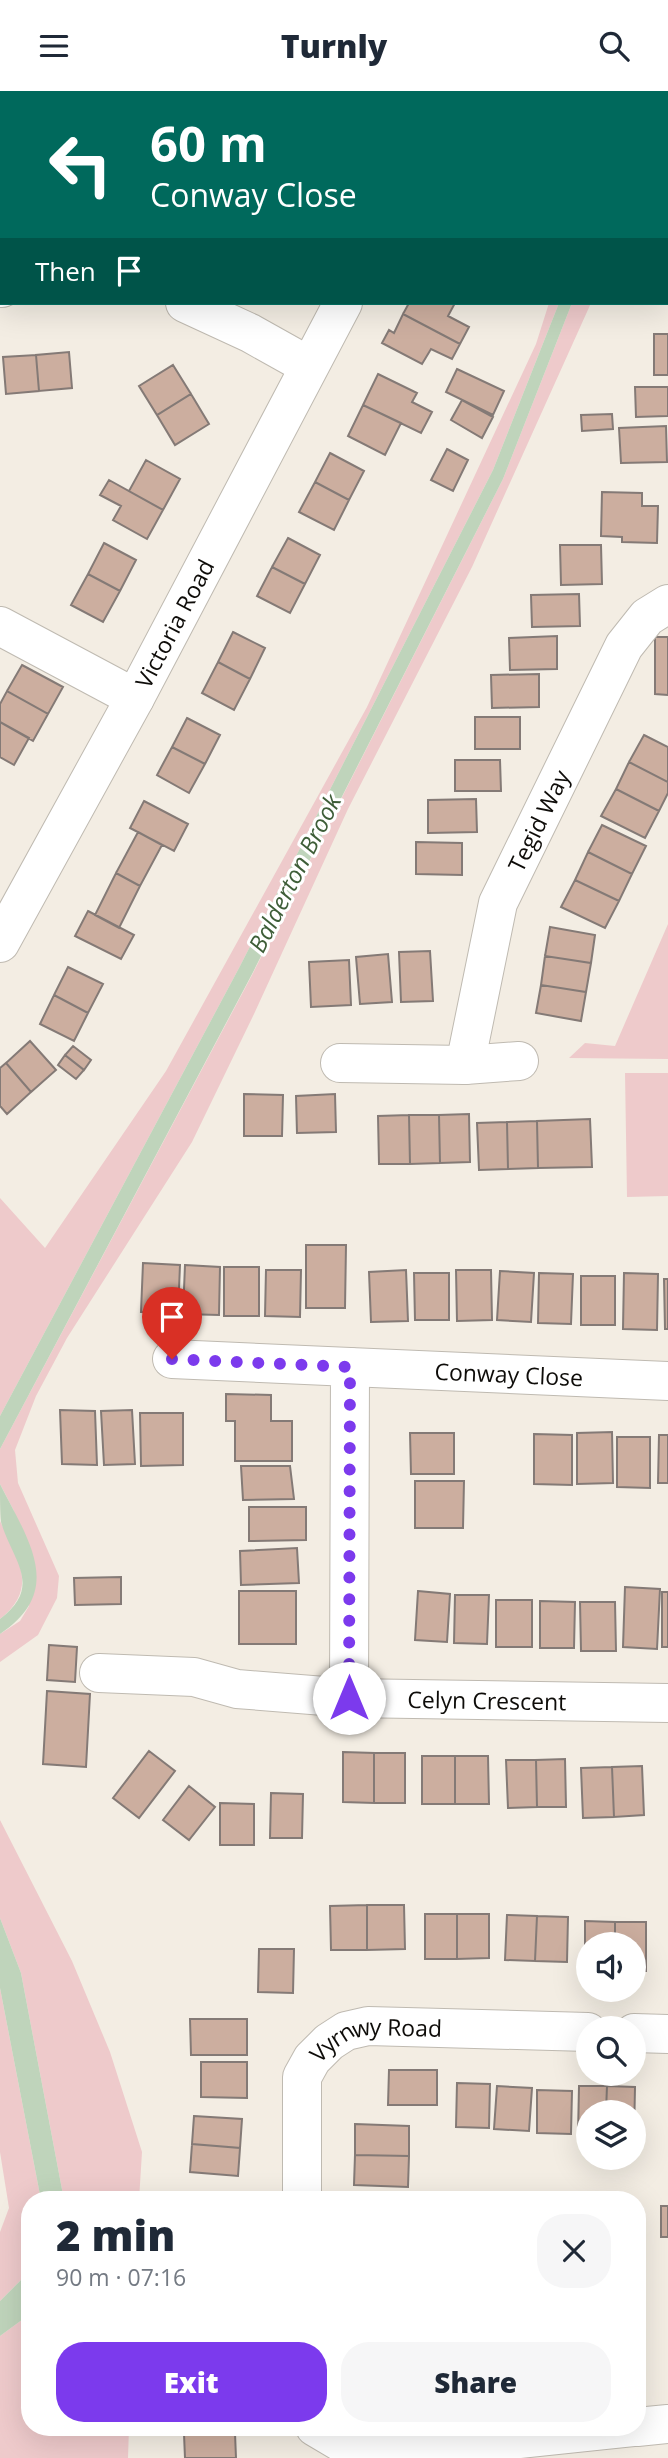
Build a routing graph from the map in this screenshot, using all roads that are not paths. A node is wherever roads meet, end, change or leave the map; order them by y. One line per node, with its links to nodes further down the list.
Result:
1 (189, 305): 3 (street)
2 (342, 305): 3 (street, Victoria Road)
3 (309, 366): 6 (street, Victoria Road)
4 (668, 604): 10 (street, Tegid Way)
5 (0, 626): 6 (street)
6 (135, 698): 7 (street, Victoria Road)
7 (0, 943)
8 (519, 1061): 10 (street)
9 (340, 1063): 10 (street)
10 (465, 1065)
11 (172, 1359): 12 (street, Conway Close)
12 (350, 1367): 13 (street, Conway Close); 15 (street)
13 (668, 1381)
14 (99, 1673): 15 (street, Celyn Crescent)
15 (349, 1698): 16 (street, Celyn Crescent)
16 (668, 1703)
17 (576, 2032): 20 (street, Vyrnwy Road)
18 (646, 2033): 19 (street)
19 (668, 2034)
20 (302, 2191)
21 (668, 2424): 22 (street)
22 (646, 2426)
23 (330, 2436): 24 (street)
24 (550, 2436)

